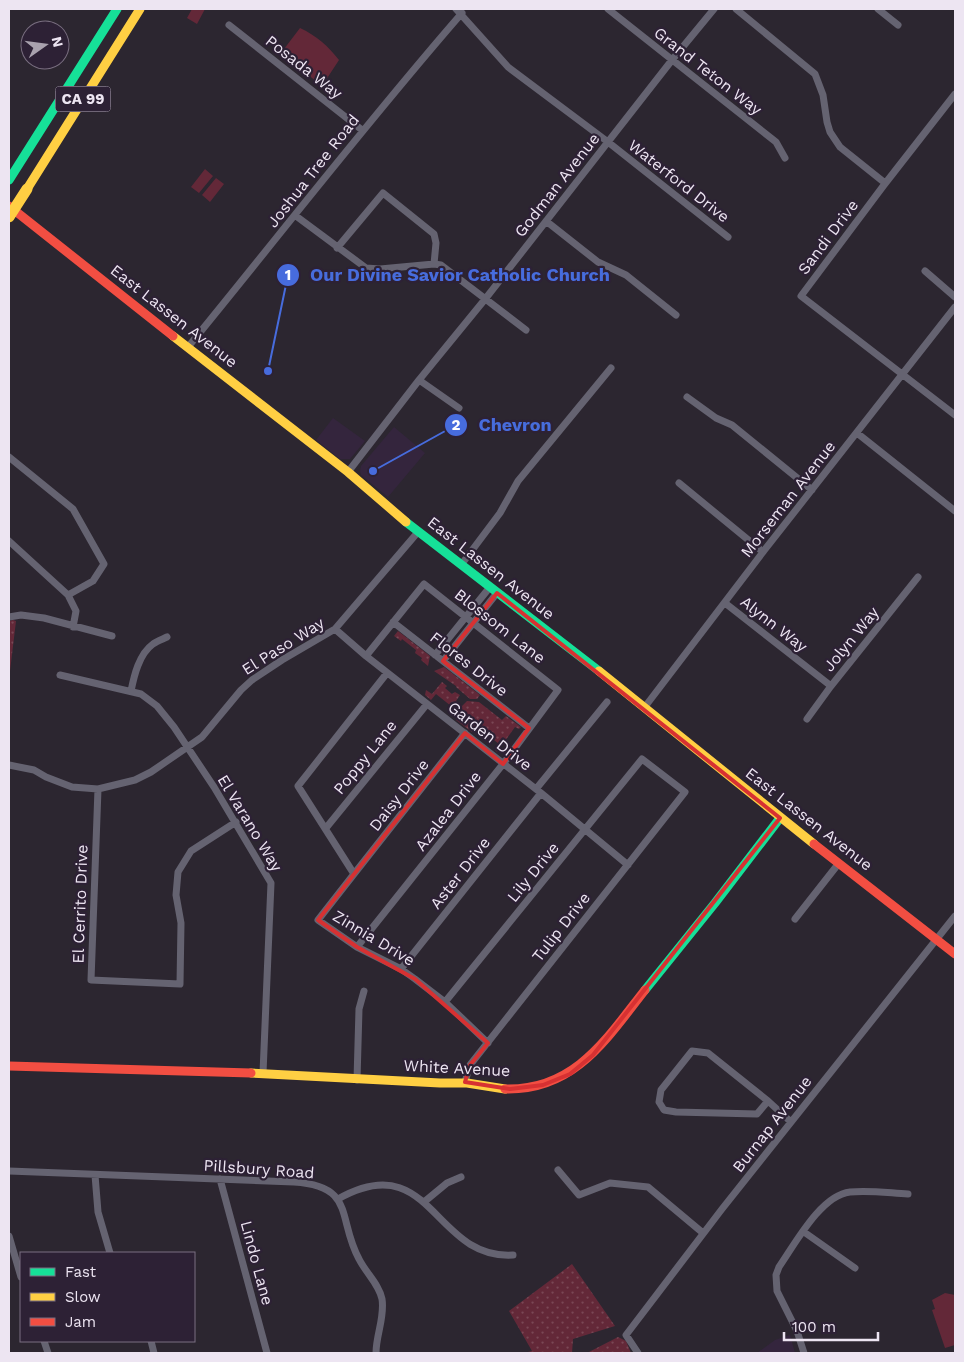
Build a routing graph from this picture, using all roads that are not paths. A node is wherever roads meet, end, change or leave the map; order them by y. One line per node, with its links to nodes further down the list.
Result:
1 (117, 9): 15 (main road, CA 99)
2 (140, 9): 19 (main road, CA 99, bridge)
3 (608, 9): 10 (street, Grand Teton Way)
4 (714, 9): 10 (street, Godman Avenue)
5 (736, 9): 16 (street)
6 (878, 9): 9 (street)
7 (459, 11): 12 (street, Joshua Tree Road); 13 (street, Waterford Drive)
8 (229, 25): 12 (street, Posada Way)
9 (898, 25)
10 (672, 60): 13 (street, Godman Avenue); 14 (street, Grand Teton Way)
11 (955, 94): 16 (street, Sandi Drive)
12 (362, 130): 18 (street, Joshua Tree Road)
13 (608, 142): 20 (street, Godman Avenue); 21 (street, Waterford Drive)
14 (785, 158)
15 (9, 180)
16 (885, 183): 32 (street, Sandi Drive)
17 (9, 206): 30 (main road, East Lassen Avenue)
18 (296, 216): 22 (street); 30 (street, Joshua Tree Road)
19 (9, 217)
20 (546, 221): 26 (street, Godman Avenue); 28 (street)
21 (728, 237)
22 (337, 248): 23 (street); 23 (street)
23 (434, 264): 26 (street)
24 (925, 271): 25 (street)
25 (955, 297)
26 (486, 298): 29 (street); 33 (street, Godman Avenue)
27 (955, 308): 32 (street, Morseman Avenue)
28 (676, 315)
29 (526, 330)
30 (188, 347): 39 (main road, East Lassen Avenue)
31 (611, 368): 46 (street)
32 (903, 374): 36 (street); 37 (street, Morseman Avenue)
33 (419, 380): 35 (street); 39 (street, Godman Avenue)
34 (687, 396): 41 (street)
35 (459, 408)
36 (955, 415)
37 (857, 433): 41 (street, Morseman Avenue); 42 (street)
38 (9, 457): 49 (street)
39 (348, 472): 43 (main road, East Lassen Avenue)
40 (679, 483): 45 (street)
41 (812, 490): 45 (street, Morseman Avenue)
42 (955, 511)
43 (418, 532): 46 (main road, East Lassen Avenue); 56 (street, El Paso Way)
44 (9, 541): 49 (street)
45 (763, 552): 50 (street, Morseman Avenue)
46 (462, 565): 48 (main road, East Lassen Avenue)
47 (918, 577): 64 (street, Jolyn Way)
48 (494, 590): 52 (street); 54 (street); 69 (main road, East Lassen Avenue)
49 (68, 596): 55 (street)
50 (725, 603): 64 (street, Alynn Way); 69 (street, Morseman Avenue)
51 (9, 617): 55 (street)
52 (466, 617): 53 (street, Blossom Lane); 54 (street, Blossom Lane); 59 (street)
53 (393, 622): 59 (street, Flores Drive); 60 (street)
54 (473, 623): 61 (street); 65 (street, Blossom Lane)
55 (73, 627): 57 (street)
56 (336, 629): 60 (street, Garden Drive); 73 (street, El Paso Way)
57 (112, 636)
58 (167, 637): 66 (street)
59 (436, 655): 61 (street, Flores Drive)
60 (366, 656): 62 (street, Garden Drive)
61 (443, 661): 71 (street, Flores Drive)
62 (387, 673): 68 (street, Garden Drive); 81 (street)
63 (60, 675): 66 (street, El Varano Way)
64 (831, 686): 70 (street, Jolyn Way)
65 (558, 690): 71 (street, Azalea Drive)
66 (131, 691): 73 (street, El Varano Way)
67 (607, 702): 77 (street, Aster Drive)
68 (427, 704): 72 (street, Garden Drive); 81 (street, Poppy Lane)
69 (644, 708): 79 (main road, East Lassen Avenue)
70 (807, 719)
71 (529, 728): 74 (street, Azalea Drive)
72 (465, 733): 74 (street, Garden Drive); 85 (street, Daisy Drive)
73 (188, 748): 76 (street, El Paso Way); 80 (street, El Varano Way)
74 (503, 764): 77 (street, Garden Drive); 89 (street, Azalea Drive)
75 (9, 765): 76 (street, El Paso Way)
76 (98, 790): 80 (street, El Cerrito Drive)
77 (538, 791): 82 (street, Garden Drive); 91 (street, Aster Drive)
78 (686, 792): 82 (street, Lily Drive); 84 (street, Tulip Drive)
79 (780, 818): 83 (main road, East Lassen Avenue); 98 (main road, White Avenue)
80 (236, 822): 96 (street, El Varano Way)
81 (326, 828): 85 (street)
82 (585, 830): 84 (street, Garden Drive); 93 (street, Lily Drive)
83 (839, 863): 87 (street); 88 (main road, East Lassen Avenue)
84 (628, 865): 94 (street, Tulip Drive)
85 (354, 874): 89 (street, Zinnia Drive)
86 (955, 916): 88 (street, Burnap Avenue)
87 (795, 919)
88 (937, 939): 90 (main road, East Lassen Avenue); 100 (street, Burnap Avenue)
89 (357, 947): 91 (street, Zinnia Drive)
90 (955, 954)
91 (401, 969): 93 (street, Zinnia Drive)
92 (364, 991): 97 (street)
93 (445, 1002): 94 (street, Zinnia Drive)
94 (488, 1043): 98 (street, Tulip Drive)
95 (9, 1066): 96 (main road, White Avenue)
96 (263, 1073): 97 (main road, White Avenue)
97 (356, 1080): 98 (main road, White Avenue)
98 (465, 1082)
99 (768, 1102): 99 (street); 100 (street)
100 (791, 1122): 110 (street, Burnap Avenue)
101 (558, 1170): 110 (street)
102 (9, 1171): 103 (street, Pillsbury Road)
103 (95, 1174): 105 (street, Pillsbury Road); 112 (street)
104 (461, 1177): 108 (street)
105 (220, 1179): 107 (street, Pillsbury Road); 116 (street, Lindo Lane)
106 (908, 1194): 109 (street)
107 (338, 1199): 108 (street); 117 (street)
108 (424, 1202): 113 (street)
109 (804, 1232): 114 (street); 119 (street)
110 (703, 1234): 118 (street, Burnap Avenue)
111 (9, 1236): 115 (street)
112 (110, 1252)
113 (513, 1255)
114 (855, 1268)
115 (20, 1274)
116 (267, 1353)
117 (376, 1353)
118 (638, 1353)
119 (804, 1353)

